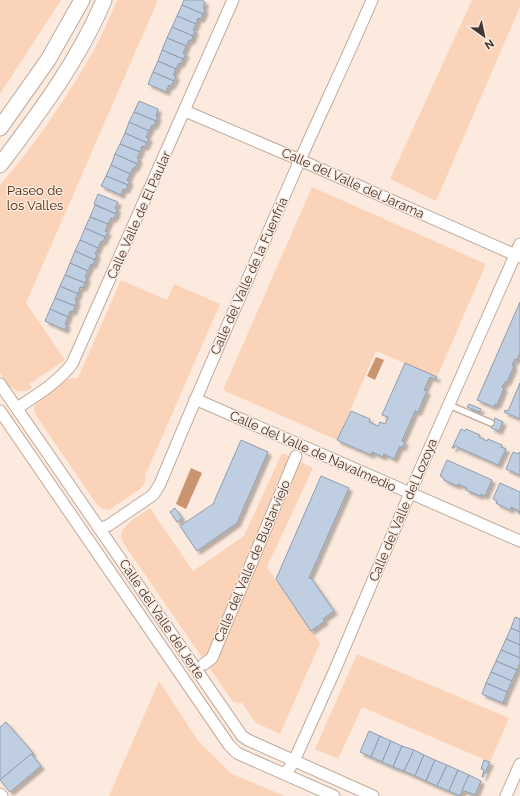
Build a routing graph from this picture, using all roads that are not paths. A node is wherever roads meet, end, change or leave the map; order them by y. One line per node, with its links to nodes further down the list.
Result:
1 (82, 0): 6 (main road)
2 (104, 0): 8 (main road)
3 (233, 0): 5 (street, Calle Valle de El Paular)
4 (372, 0): 7 (street, Calle del Valle de la Fuenfría)
5 (185, 111): 7 (street, Calle del Valle del Jarama); 14 (street, Calle Valle de El Paular)
6 (0, 128)
7 (300, 160): 10 (street, Calle del Valle del Jarama); 12 (street, Calle del Valle de la Fuenfría)
8 (0, 164)
9 (520, 244): 10 (street, Calle del Valle del Lozoya)
10 (518, 256): 13 (street, Calle del Valle del Lozoya)
11 (0, 384): 14 (street, Calle del Valle del Jerte)
12 (195, 399): 18 (street, Calle del Valle de Navalmedio); 19 (street, Calle del Valle de la Fuenfría)
13 (449, 405): 16 (lane); 18 (street, Calle del Valle del Lozoya)
14 (16, 408): 19 (street, Calle del Valle del Jerte)
15 (0, 411): 24 (street, Calle del Valle del Jerte)
16 (491, 423)
17 (296, 456): 21 (street, Calle del Valle de Bustarviejo)
18 (410, 493): 20 (street, Calle del Valle de Navalmedio); 22 (street, Calle del Valle del Lozoya)
19 (100, 529): 22 (street, Calle del Valle del Jerte)
20 (520, 541)
21 (204, 664)
22 (294, 761): 24 (street, Calle del Valle del Lozoya); 26 (street, Calle del Valle del Jerte)
23 (520, 764): 27 (street)
24 (284, 773): 25 (street, Calle del Valle del Jerte)
25 (334, 796)
26 (373, 796)
27 (506, 796)

